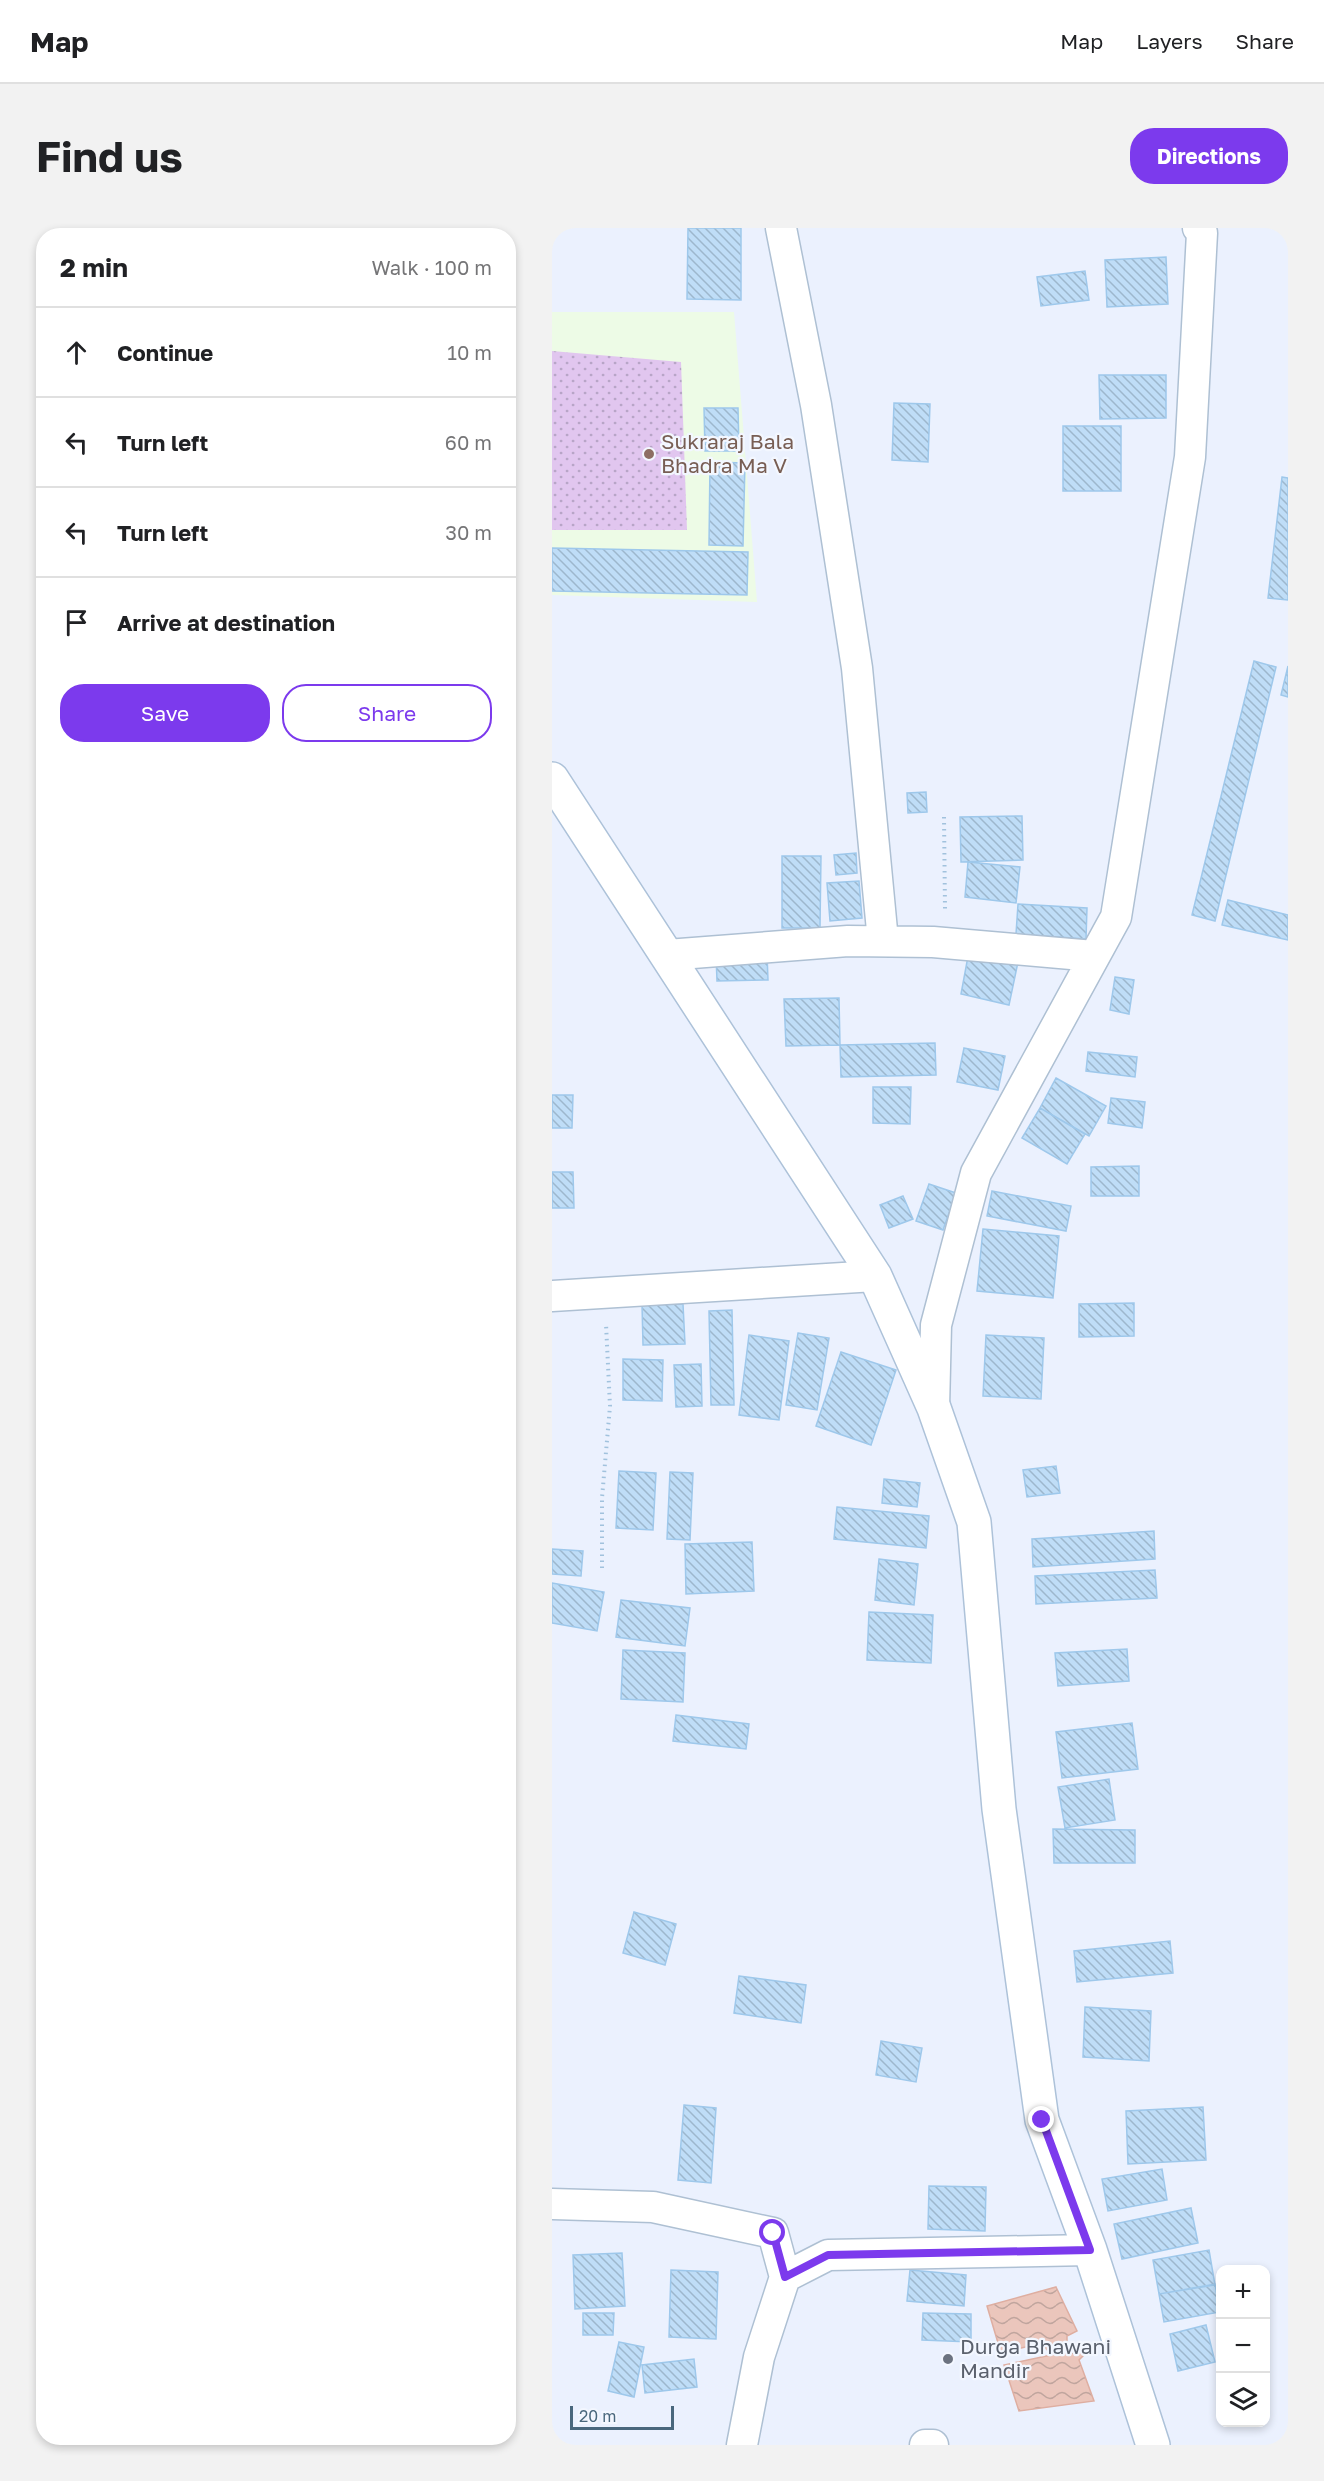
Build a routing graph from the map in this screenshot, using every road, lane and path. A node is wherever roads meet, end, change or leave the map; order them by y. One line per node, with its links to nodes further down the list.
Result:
1 (781, 228): 5 (street)
2 (1198, 228): 8 (street)
3 (557, 796): 7 (street)
4 (944, 817): 6 (path)
5 (883, 941): 6 (street); 7 (street)
6 (949, 943): 8 (street)
7 (667, 955): 9 (street)
8 (1094, 956): 12 (street)
9 (875, 1276): 10 (street); 12 (street)
10 (604, 1294): 11 (street); 13 (path)
11 (552, 1296)
12 (934, 1408): 15 (street)
13 (602, 1568)
14 (552, 2204): 16 (street)
15 (1090, 2250): 16 (street); 20 (street)
16 (785, 2277): 17 (street)
17 (742, 2445)
18 (925, 2445): 19 (street)
19 (933, 2445)
20 (1153, 2445)

